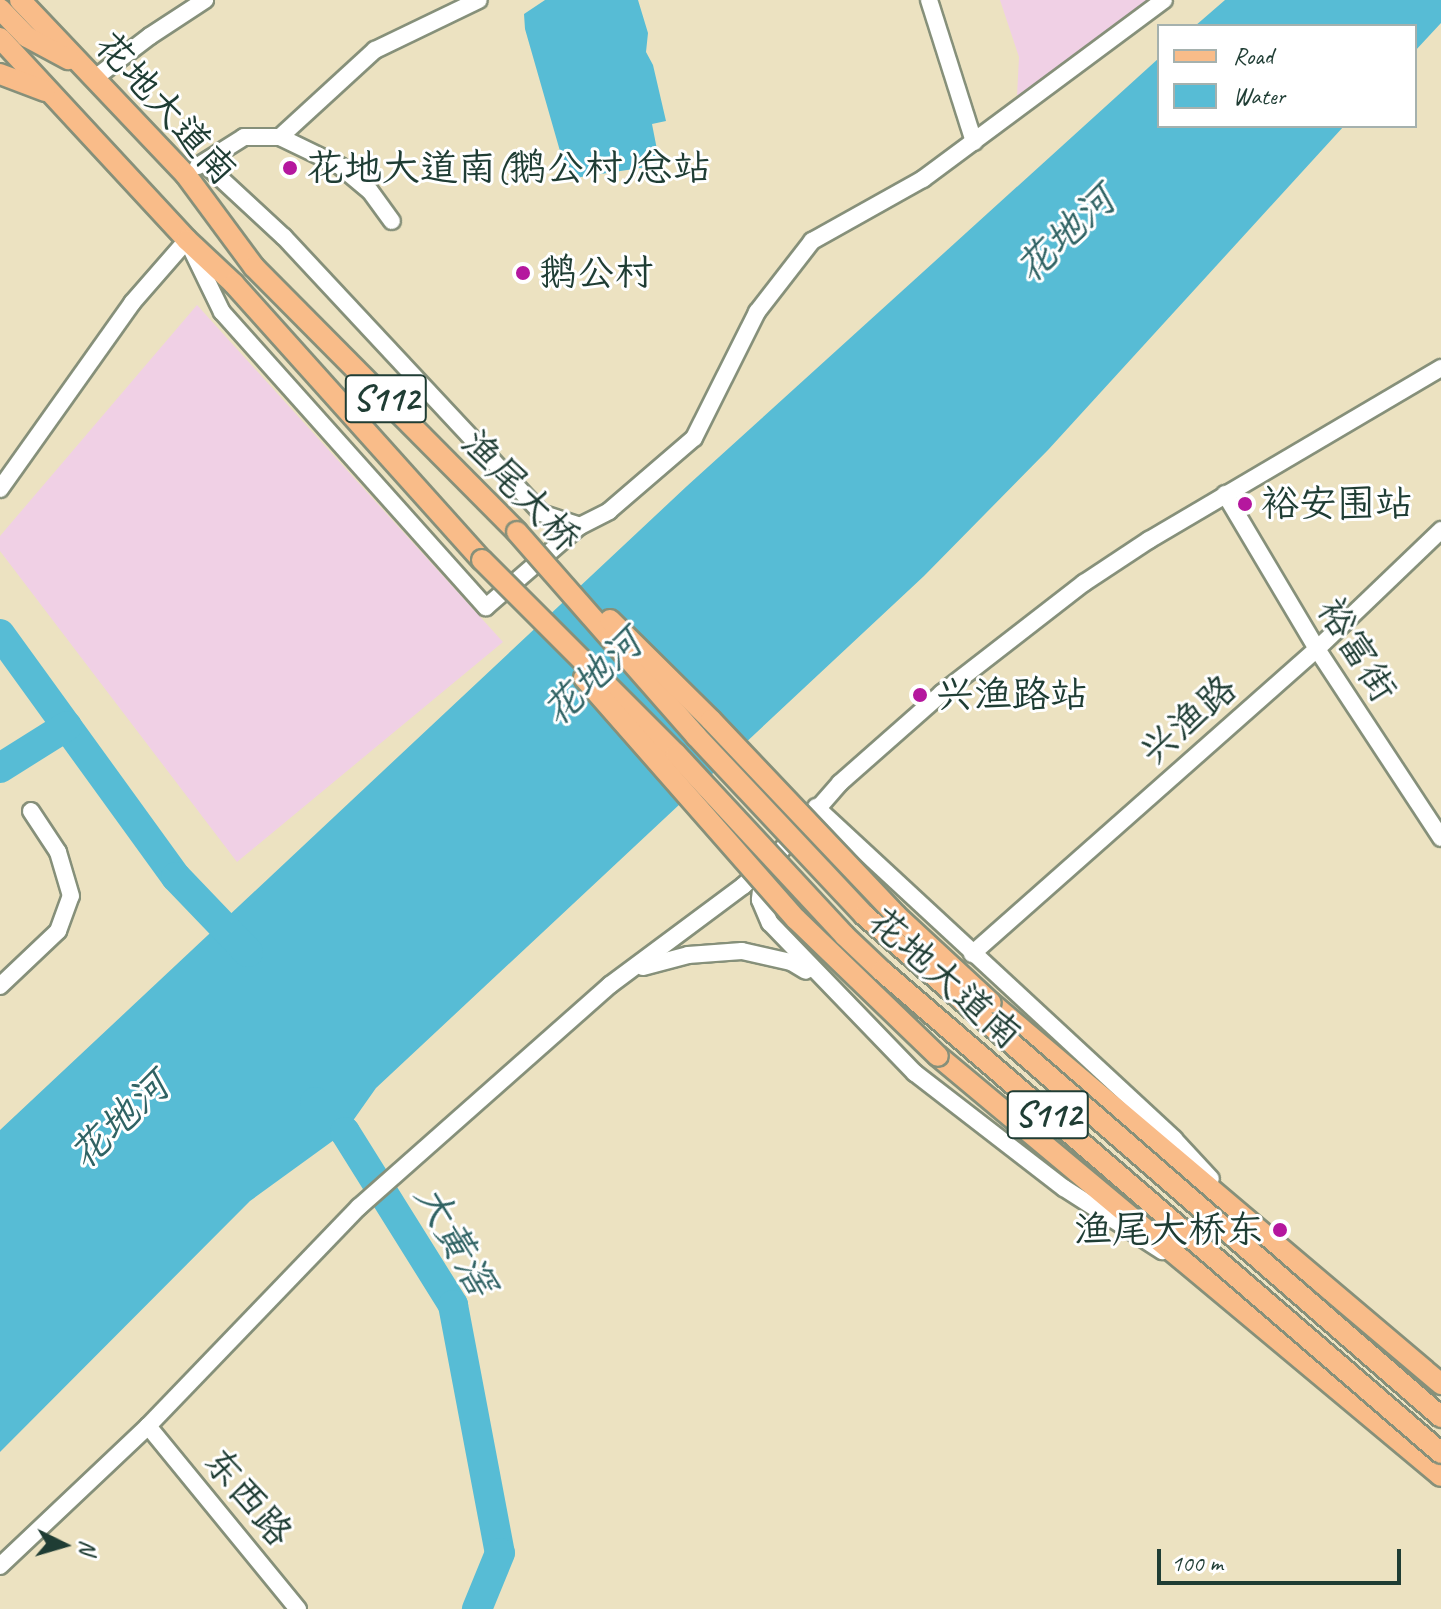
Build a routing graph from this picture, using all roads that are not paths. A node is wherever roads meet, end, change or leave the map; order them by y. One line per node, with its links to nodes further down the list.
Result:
1 (20, 0): 8 (main road, 花地大道南 / S112)
2 (205, 0): 8 (street)
3 (479, 0): 11 (street)
4 (929, 0): 12 (street)
5 (1164, 0): 12 (street)
6 (0, 9): 8 (main road)
7 (0, 38): 10 (main road, 花地大道南)
8 (90, 73): 10 (main road); 14 (main road, 花地大道南 / S112)
9 (0, 74): 10 (main road)
10 (53, 95): 16 (main road, 花地大道南 / S112)
11 (280, 137): 13 (street); 15 (street)
12 (974, 142): 21 (street)
13 (204, 163): 14 (street); 21 (street)
14 (186, 175): 17 (main road, 花地大道南 / S112)
15 (392, 221)
16 (187, 240): 19 (street); 21 (street); 24 (main road, 花地大道南 / S112)
17 (254, 267): 23 (main road, 渔尾大桥 / S112)
18 (1441, 368): 20 (street)
19 (0, 489)
20 (1225, 494): 25 (street, 裕富街); 27 (street)
21 (580, 526)
22 (1441, 530): 25 (street, 兴渔路)
23 (517, 532): 26 (main road, 渔尾大桥 / S112, bridge); 35 (main road, bridge)
24 (482, 560): 36 (main road, bridge); 40 (main road, 花地大道南 / S112, bridge)
25 (1317, 649): 29 (street, 裕富街); 31 (street, 兴渔路)
26 (696, 736): 38 (main road, 花地大道南 / S112, bridge)
27 (816, 807): 30 (street); 31 (street, 花地大道南)
28 (31, 811): 33 (street)
29 (1441, 838)
30 (766, 865): 32 (street); 34 (street)
31 (972, 954): 35 (street, 花地大道南)
32 (610, 985): 34 (street); 39 (street)
33 (0, 986)
34 (828, 986): 36 (street)
35 (1240, 1211): 37 (main road, 花地大道南)
36 (1193, 1267): 41 (main road)
37 (1441, 1384)
38 (1441, 1417)
39 (148, 1426): 42 (street); 43 (street, 东西路)
40 (1441, 1453)
41 (1441, 1476)
42 (0, 1566)
43 (298, 1609)

